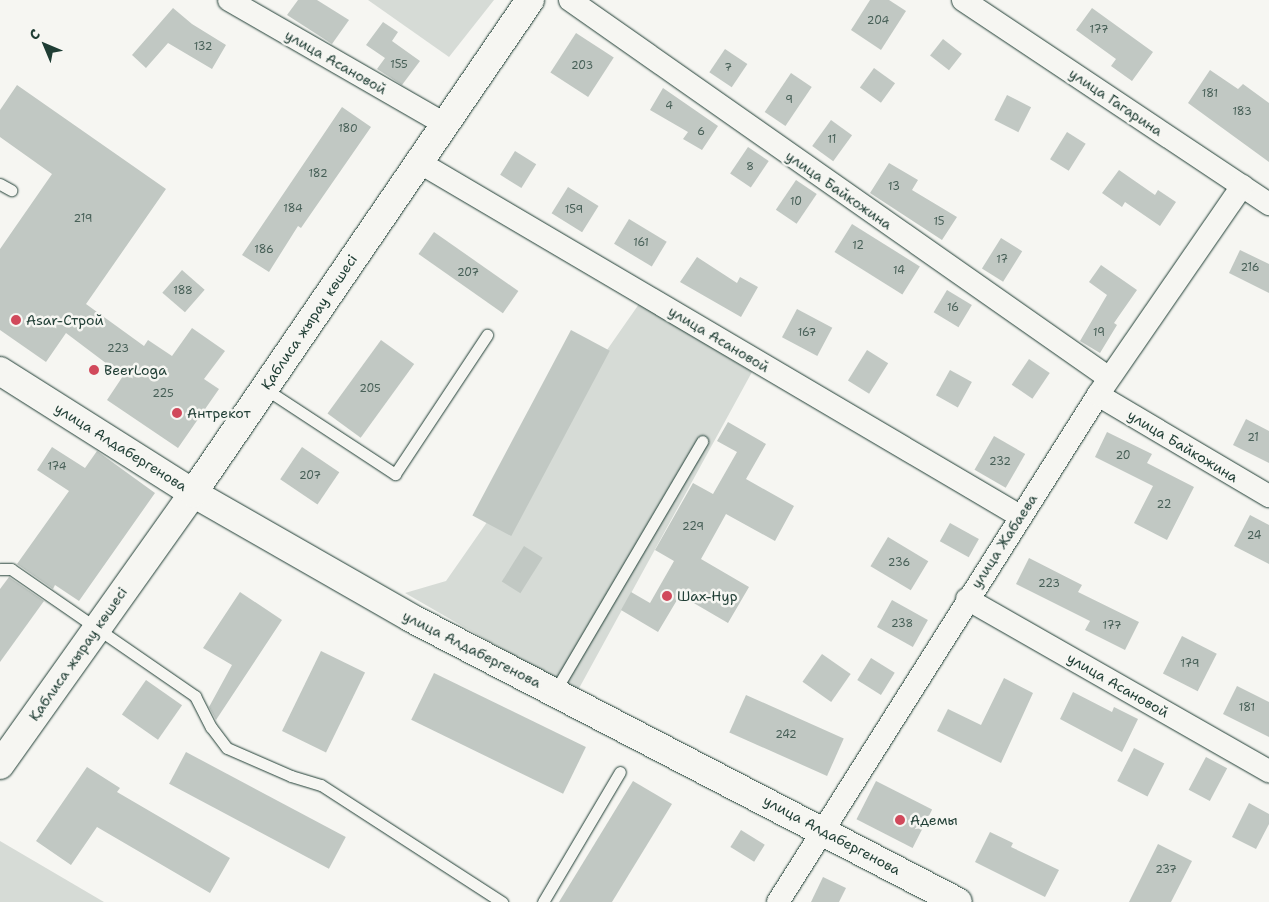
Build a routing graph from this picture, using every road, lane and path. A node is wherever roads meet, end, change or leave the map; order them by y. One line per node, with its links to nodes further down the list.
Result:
1 (229, 0): 5 (street, улица Асановой)
2 (530, 0): 5 (street, Қаблиса жырау көшесі)
3 (570, 0): 13 (street, улица Байкожина)
4 (963, 0): 8 (street, улица Гагарина)
5 (444, 123): 6 (street, Қаблиса жырау көшесі)
6 (417, 161): 14 (street, Қаблиса жырау көшесі); 18 (street, улица Асановой)
7 (0, 184): 9 (lane)
8 (1242, 186): 10 (street, улица Гагарина); 13 (street, улица Жабаева)
9 (11, 190)
10 (1269, 204)
11 (487, 335): 14 (lane)
12 (0, 371): 16 (street, улица Алдабергенова)
13 (1104, 386): 17 (street, улица Байкожина); 18 (street, улица Жабаева)
14 (264, 388): 16 (street, Қаблиса жырау көшесі)
15 (702, 441): 22 (lane)
16 (193, 492): 21 (street, Қаблиса жырау көшесі); 22 (street, улица Алдабергенова)
17 (1269, 496)
18 (1020, 516): 20 (street, улица Жабаева)
19 (0, 569): 21 (lane)
20 (967, 599): 24 (street, улица Асановой); 26 (street, улица Жабаева)
21 (94, 629): 23 (street, Қаблиса жырау көшесі); 27 (lane)
22 (555, 692): 26 (street, улица Алдабергенова)
23 (0, 765)
24 (1269, 771)
25 (620, 772): 28 (lane)
26 (822, 829): 29 (street, улица Жабаева); 30 (street, улица Алдабергенова)
27 (502, 902)
28 (543, 902)
29 (778, 902)
30 (958, 902)

